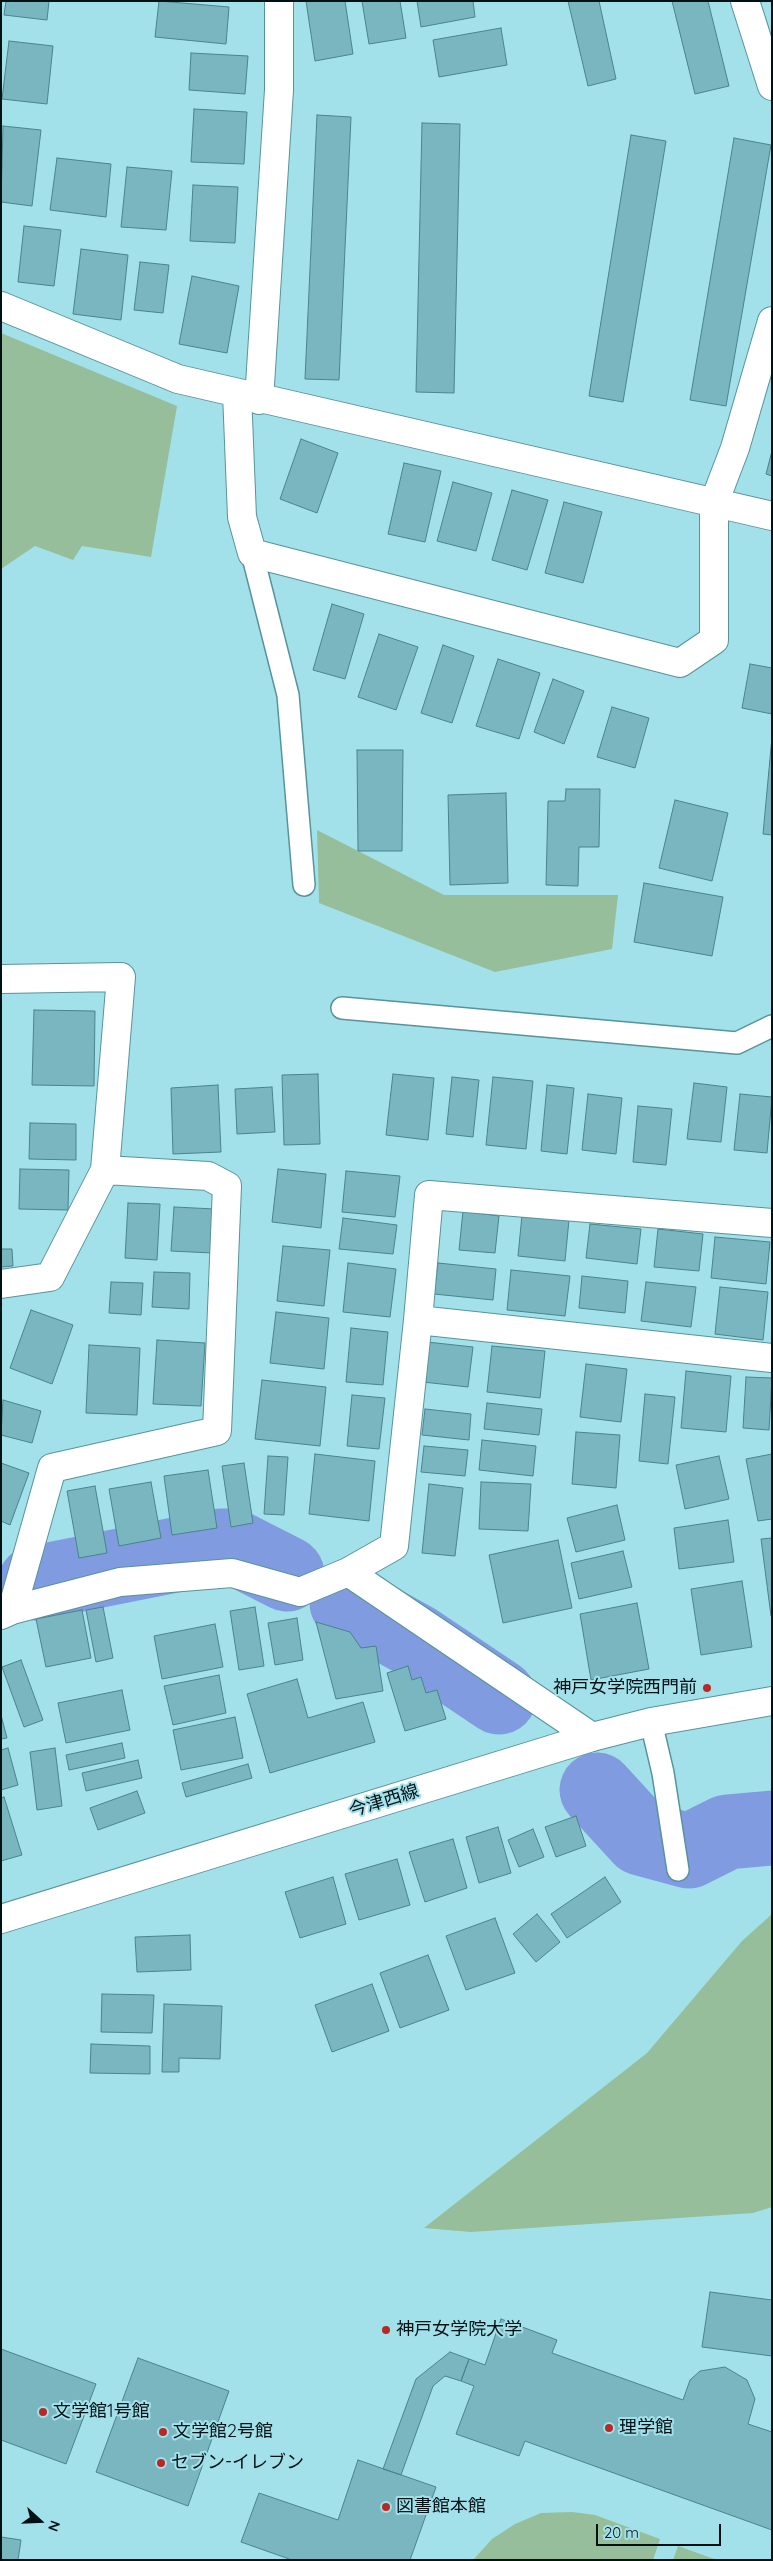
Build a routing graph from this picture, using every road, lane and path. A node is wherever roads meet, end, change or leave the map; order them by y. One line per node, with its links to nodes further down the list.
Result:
1 (279, 1): 6 (street)
2 (745, 1): 3 (street)
3 (772, 86)
4 (1, 306): 6 (street)
5 (772, 321): 7 (street)
6 (248, 396): 7 (street); 9 (street)
7 (714, 503): 8 (street); 9 (street)
8 (772, 516)
9 (252, 552): 10 (lane)
10 (304, 885)
11 (1, 979): 14 (street)
12 (342, 1008): 13 (lane)
13 (772, 1026)
14 (105, 1170): 16 (street); 20 (street)
15 (772, 1223): 17 (street)
16 (1, 1284)
17 (418, 1320): 18 (street); 19 (street)
18 (772, 1358)
19 (348, 1572): 20 (street); 23 (street)
20 (4, 1611)
21 (772, 1701): 22 (street, 今津西線)
22 (651, 1722): 23 (street, 今津西線); 24 (lane)
23 (592, 1737): 25 (street, 今津西線)
24 (678, 1870)
25 (1, 1919)

